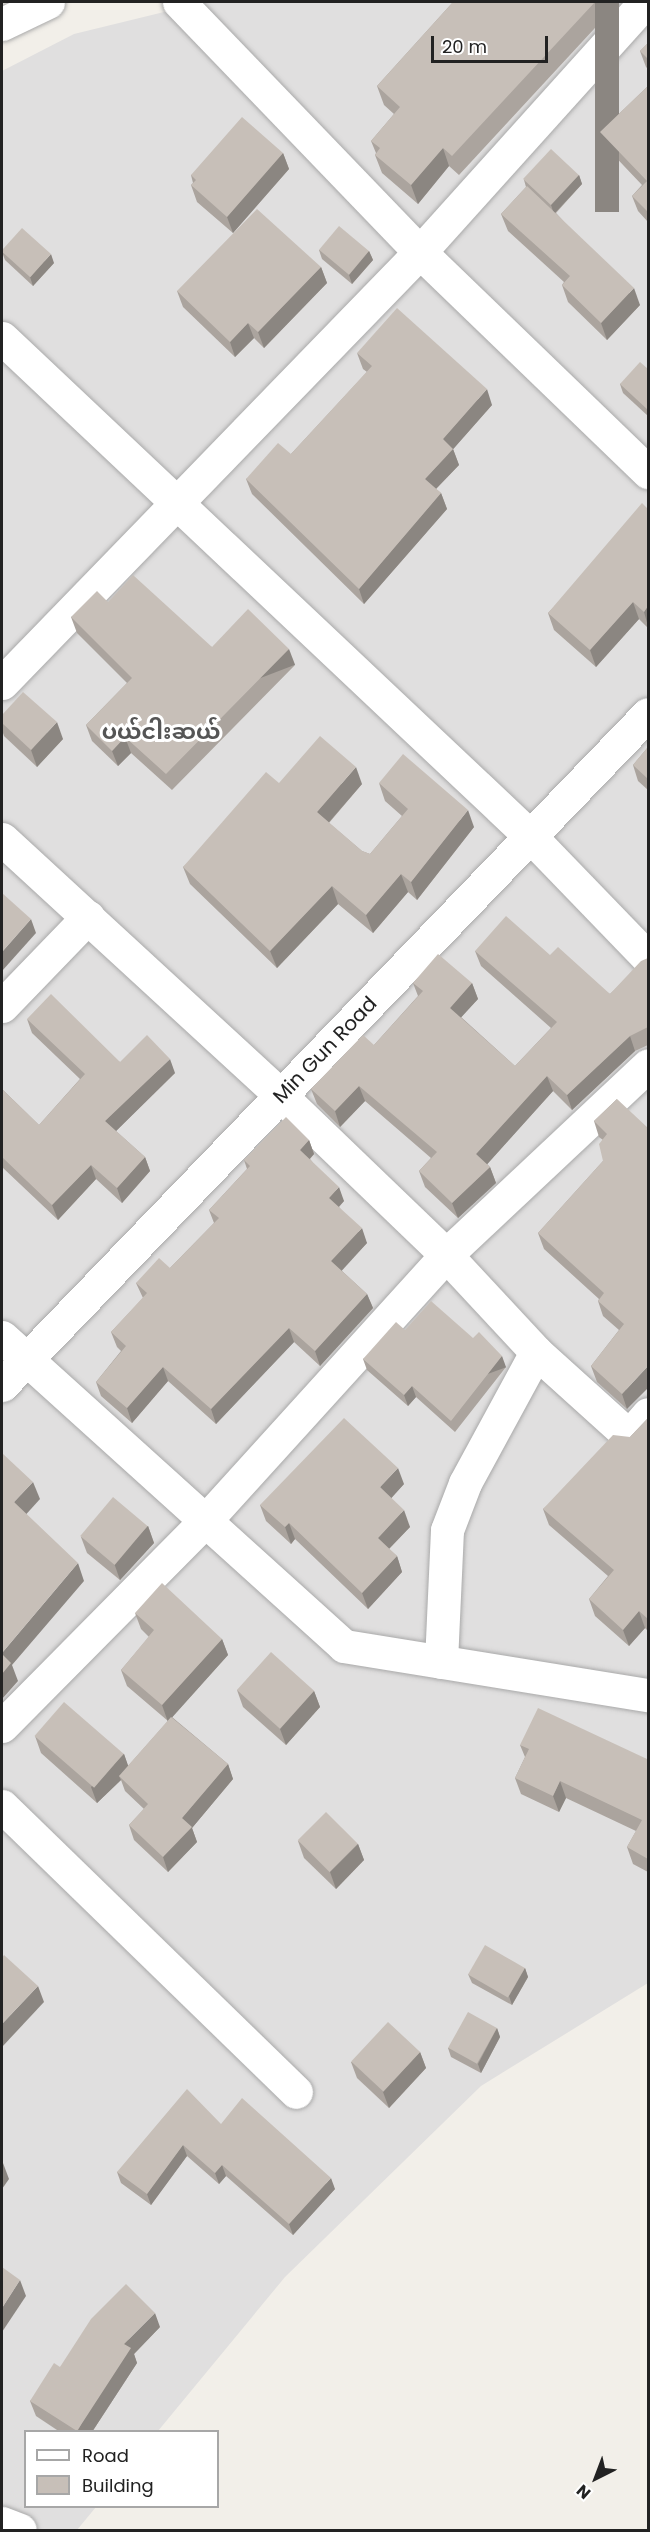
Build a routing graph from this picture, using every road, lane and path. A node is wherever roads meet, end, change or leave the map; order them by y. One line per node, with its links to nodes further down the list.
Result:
1 (48, 2): 4 (street)
2 (179, 2): 5 (street)
3 (645, 2): 5 (street)
4 (2, 24)
5 (420, 252): 7 (street); 8 (street)
6 (2, 339): 8 (street)
7 (648, 472)
8 (177, 502): 9 (street); 11 (street)
9 (2, 683)
10 (648, 714): 11 (street, Min Gun Road)
11 (530, 836): 14 (street); 17 (street, Min Gun Road)
12 (2, 839): 13 (street)
13 (88, 917): 15 (street); 17 (street)
14 (648, 958)
15 (2, 1006)
16 (648, 1065): 18 (street)
17 (281, 1096): 18 (street); 21 (street, Min Gun Road)
18 (446, 1255): 20 (street); 24 (street)
19 (2, 1337): 21 (street)
20 (536, 1352): 23 (street); 25 (street)
21 (26, 1360): 22 (street, Min Gun Road); 24 (street)
22 (2, 1385)
23 (648, 1414)
24 (205, 1521): 25 (street); 27 (street)
25 (441, 1662): 26 (street)
26 (648, 1695)
27 (2, 1726)
28 (2, 1806): 29 (street)
29 (296, 2092)
30 (2, 2523): 31 (street)
31 (20, 2530)

